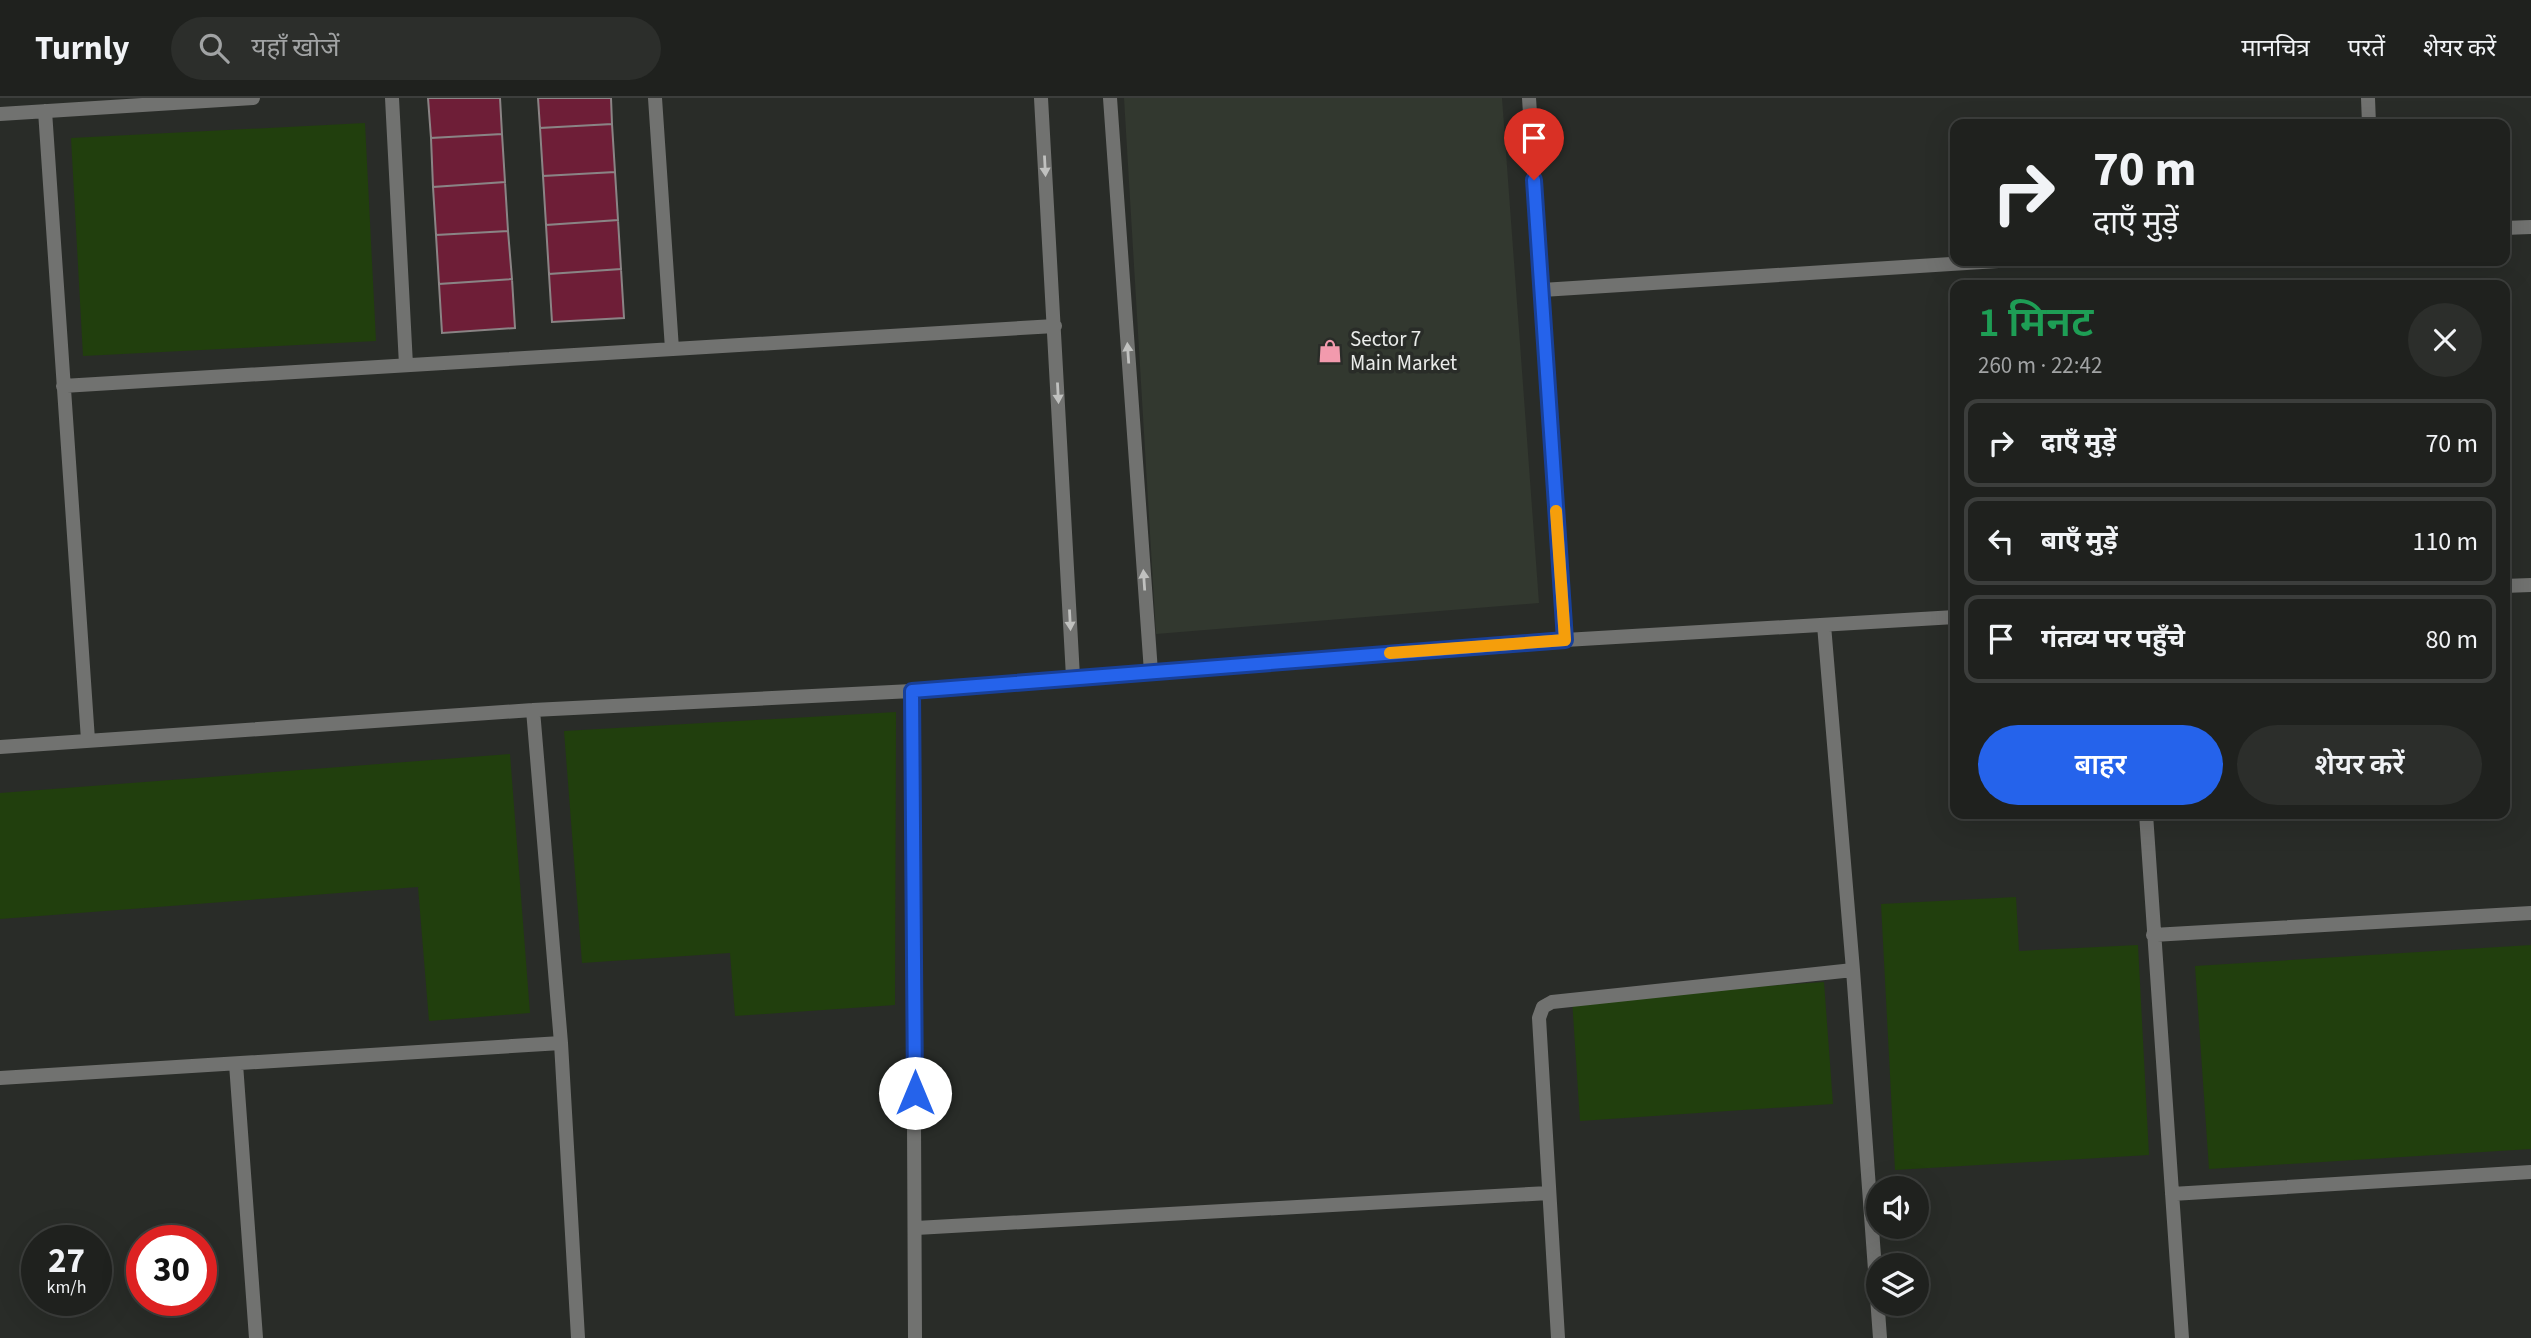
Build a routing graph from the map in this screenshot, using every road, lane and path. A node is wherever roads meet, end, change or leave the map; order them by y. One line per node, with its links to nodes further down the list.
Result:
1 (253, 98): 8 (street)
2 (391, 98): 17 (street)
3 (655, 98): 16 (street)
4 (1041, 98): 15 (street, one-way to 15)
5 (1110, 98): 24 (street, one-way to 5)
6 (1529, 98): 14 (street)
7 (2368, 98): 10 (street)
8 (45, 111): 9 (street); 18 (street)
9 (0, 114)
10 (2370, 119)
11 (2531, 227): 12 (street)
12 (2510, 228)
13 (1950, 264): 14 (street)
14 (1542, 290): 23 (street)
15 (1055, 326): 16 (street); 25 (street, one-way to 25)
16 (672, 349): 17 (street)
17 (406, 365): 18 (street)
18 (64, 386): 28 (street)
19 (2531, 584): 20 (street)
20 (2510, 586)
21 (1950, 617): 22 (street)
22 (1824, 625): 23 (street); 33 (street)
23 (1565, 640): 24 (street)
24 (1151, 672): 25 (street)
25 (1073, 677): 26 (street)
26 (912, 691): 27 (street); 40 (street)
27 (533, 710): 28 (street); 34 (street)
28 (88, 740): 29 (street)
29 (0, 747)
30 (2146, 819): 32 (street)
31 (2531, 913): 32 (street)
32 (2153, 935): 39 (street)
33 (1853, 970): 38 (street); 45 (street)
34 (561, 1043): 35 (street); 42 (street)
35 (236, 1064): 36 (street); 41 (street)
36 (0, 1079)
37 (2531, 1172): 39 (street)
38 (1549, 1193): 40 (street); 44 (street)
39 (2172, 1194): 46 (street)
40 (916, 1228): 43 (street)
41 (256, 1338)
42 (578, 1338)
43 (915, 1338)
44 (1558, 1338)
45 (1880, 1338)
46 (2182, 1338)

